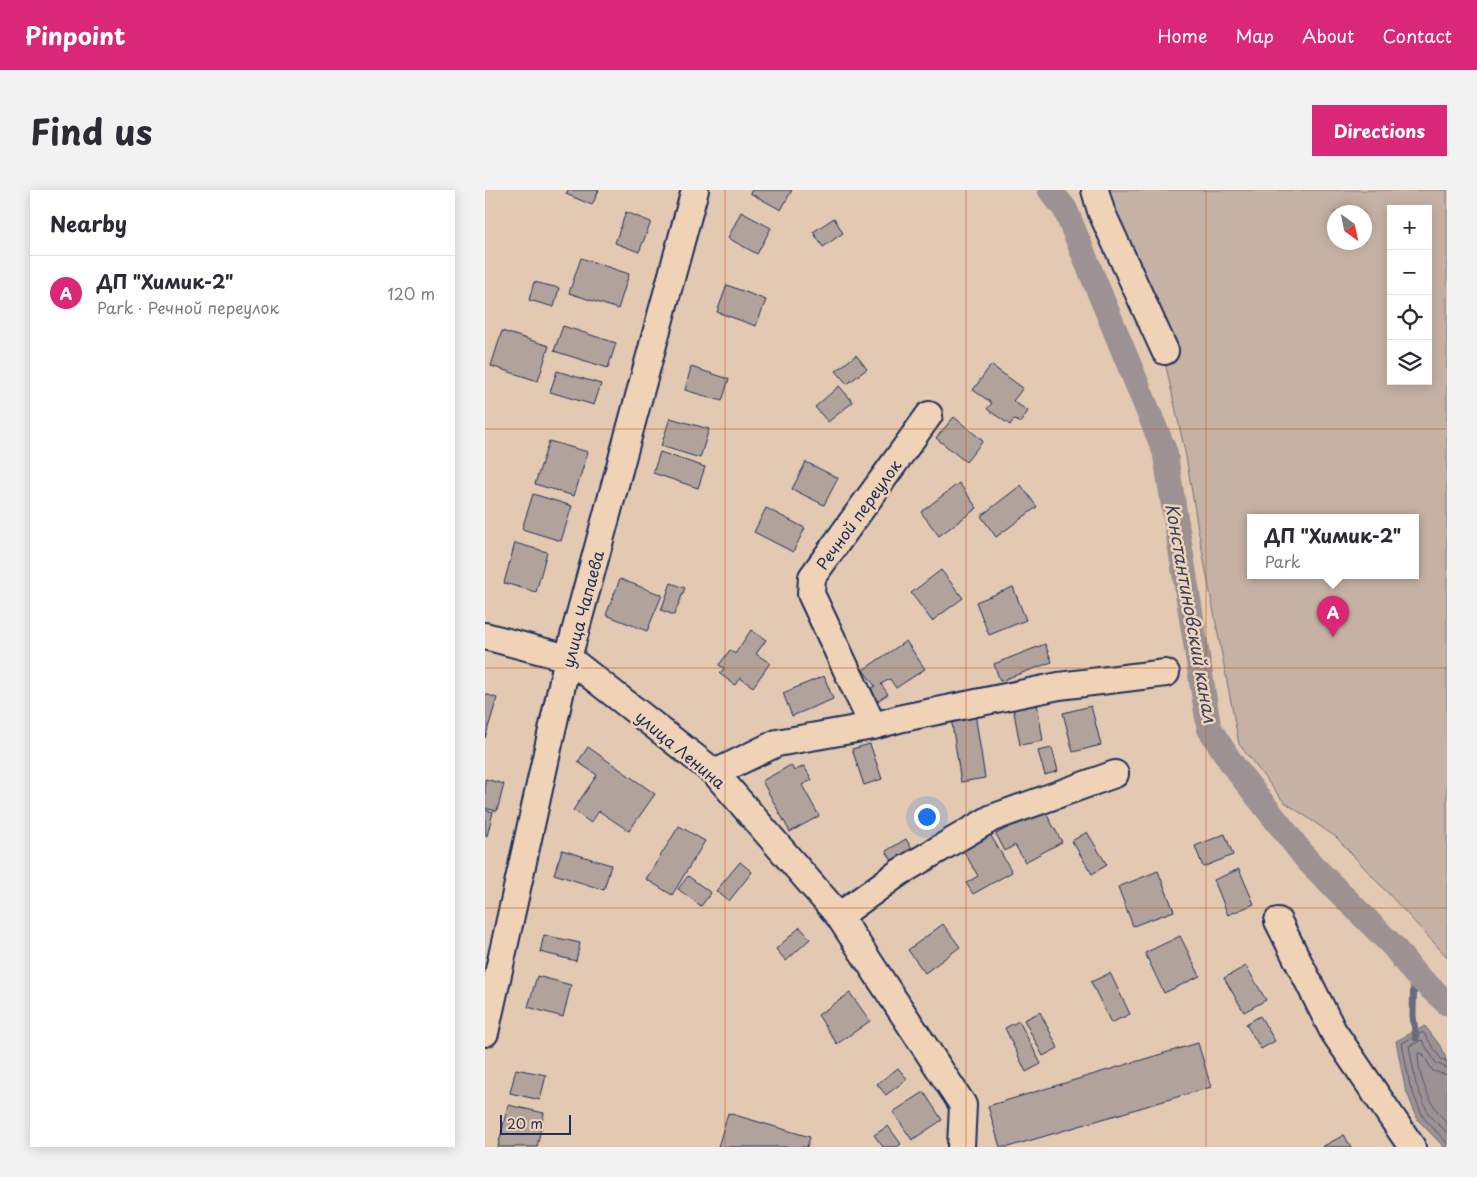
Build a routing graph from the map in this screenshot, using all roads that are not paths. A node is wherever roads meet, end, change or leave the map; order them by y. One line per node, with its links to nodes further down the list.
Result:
1 (695, 190): 6 (street, улица Чапаева)
2 (1095, 190): 3 (street)
3 (1165, 351)
4 (929, 415): 8 (street, Речной переулок)
5 (485, 636): 6 (street, улица Ленина)
6 (568, 658): 9 (street, улица Ленина); 13 (street, улица Чапаева)
7 (1166, 673): 8 (street)
8 (873, 726): 9 (street)
9 (715, 773): 11 (street, улица Ленина)
10 (1115, 774): 11 (street)
11 (839, 916): 14 (street, улица Ленина)
12 (1278, 921): 15 (street)
13 (485, 1033)
14 (961, 1147)
15 (1412, 1147)

